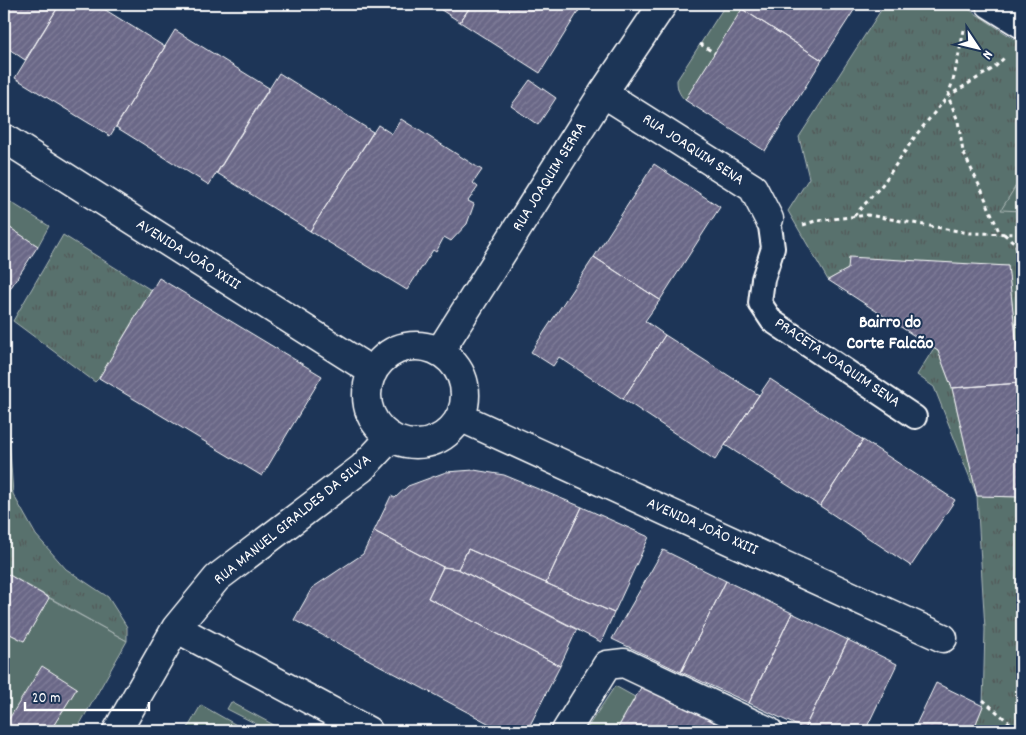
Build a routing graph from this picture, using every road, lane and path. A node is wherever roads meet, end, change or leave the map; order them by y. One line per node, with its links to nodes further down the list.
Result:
1 (663, 4): 8 (street, RUA JOAQUIM SERRA)
2 (990, 4): 4 (street)
3 (961, 23): 9 (path)
4 (1022, 24)
5 (700, 44): 6 (path)
6 (715, 53)
7 (1008, 54): 9 (path)
8 (603, 93): 12 (street, RUA JOAQUIM SENA); 17 (street, RUA JOAQUIM SERRA)
9 (948, 96): 11 (path); 14 (path)
10 (4, 138): 18 (street, AVENIDA JOÃO XXIII)
11 (854, 216): 13 (path); 14 (path)
12 (769, 219): 20 (lane, PRACETA JOAQUIM SENA)
13 (797, 228)
14 (1002, 234): 15 (path); 16 (path)
15 (1022, 234)
16 (1022, 277)
17 (440, 351): 18 (street); 19 (street)
18 (373, 372): 21 (street)
19 (460, 417): 21 (street); 23 (street, AVENIDA JOÃO XXIII)
20 (915, 417)
21 (391, 437): 22 (street, RUA MANUEL GIRALDES DA SILVA)
22 (176, 628): 25 (street, RUA MANUEL GIRALDES DA SILVA); 26 (street)
23 (943, 638)
24 (983, 700): 29 (path)
25 (117, 731)
26 (368, 731)
27 (566, 731): 28 (street)
28 (768, 731)
29 (1019, 731)

